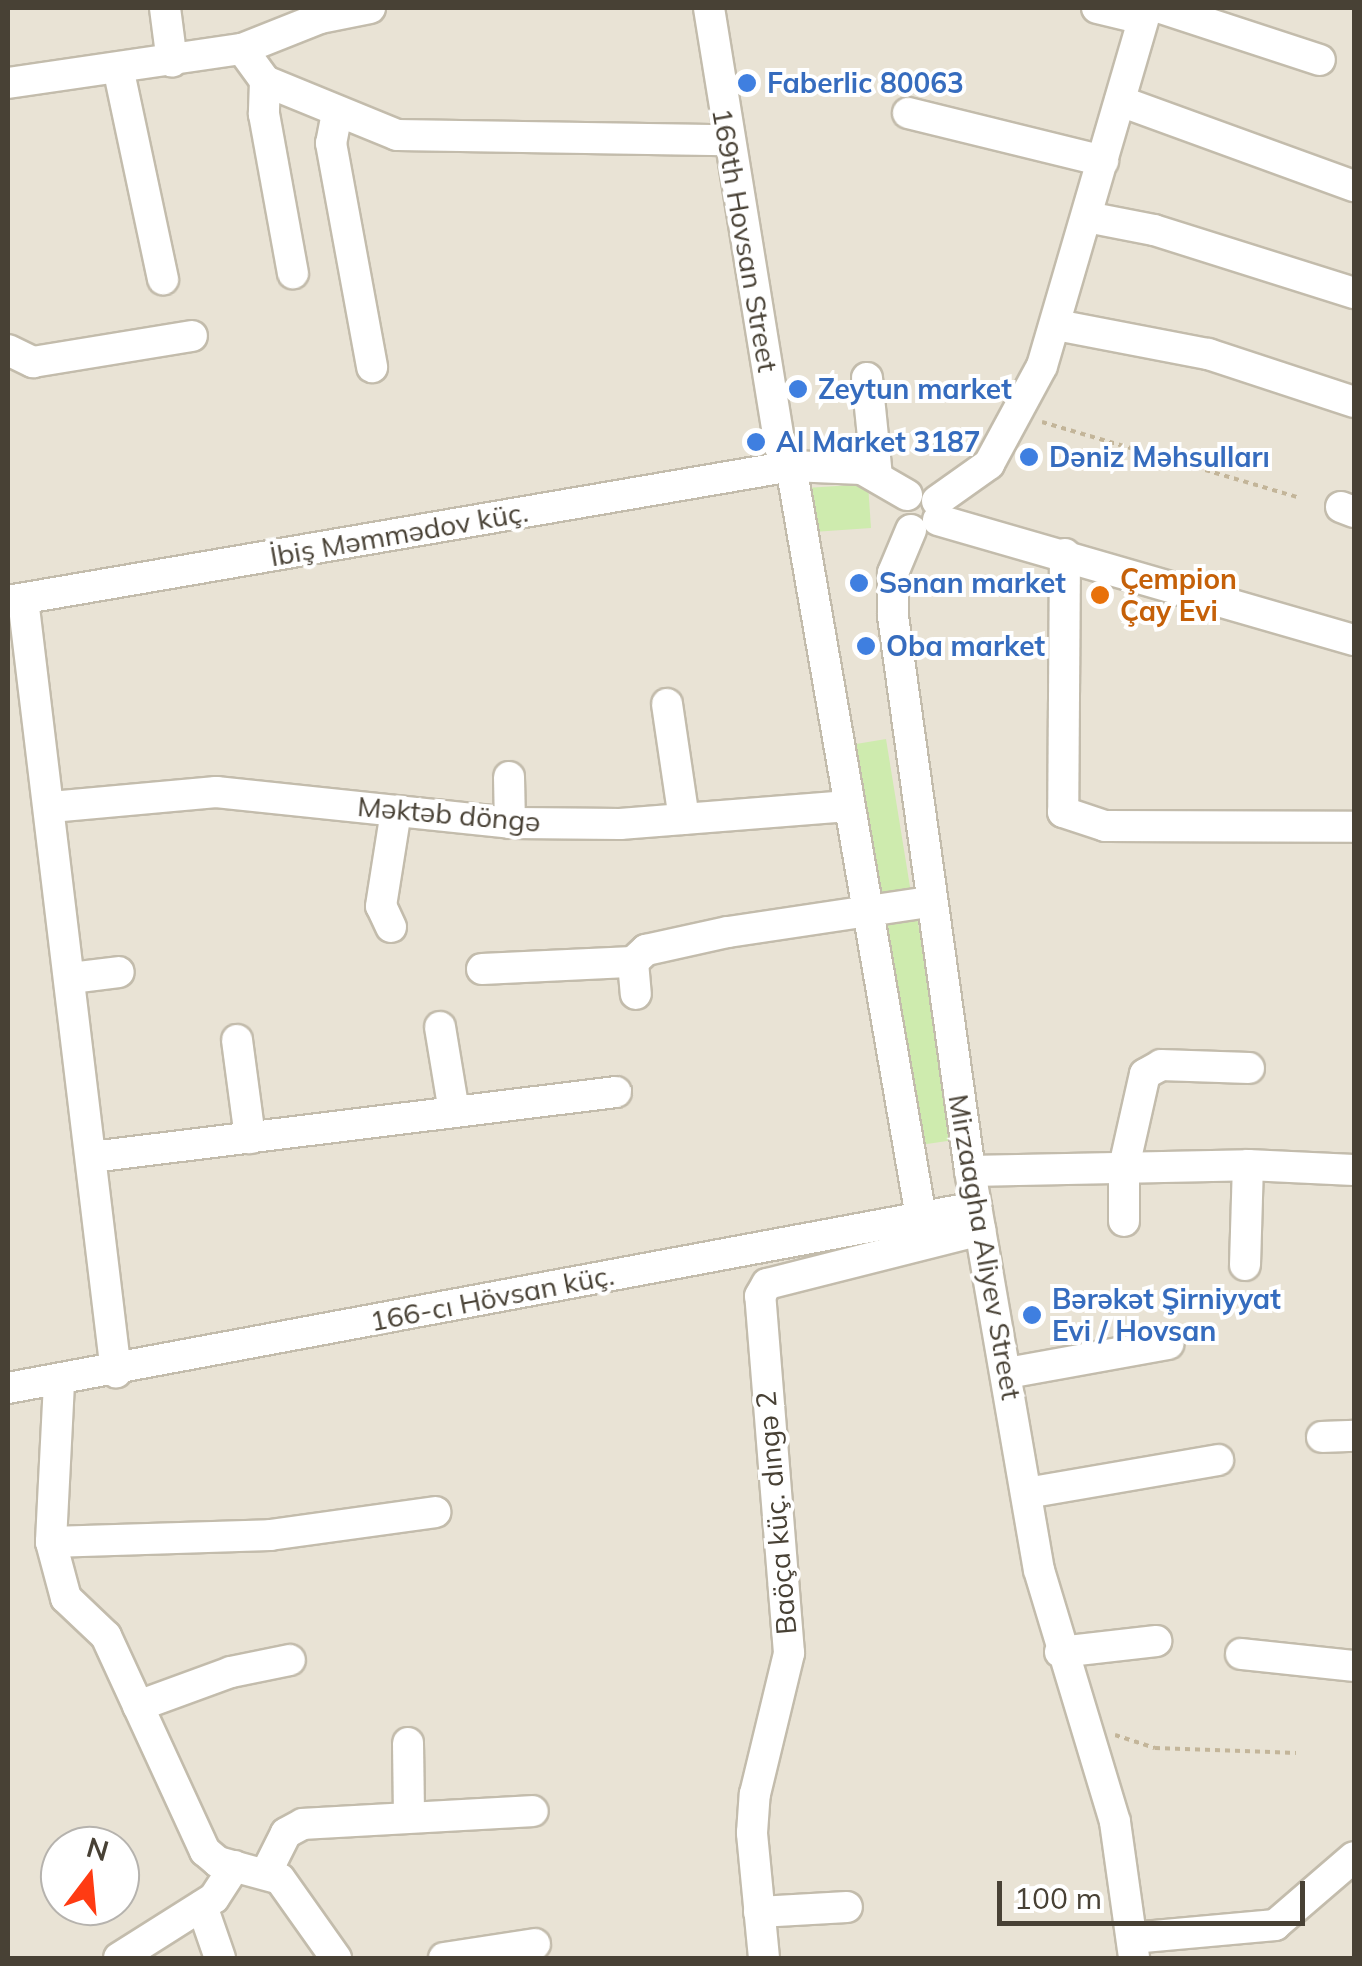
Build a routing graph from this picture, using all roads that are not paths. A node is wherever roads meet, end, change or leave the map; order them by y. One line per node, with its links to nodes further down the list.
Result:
1 (165, 8): 8 (street)
2 (370, 8): 6 (street)
3 (709, 8): 15 (street, 169th Hovsan Street)
4 (1097, 8): 5 (street)
5 (1150, 11): 7 (street); 12 (street)
6 (242, 50): 8 (street); 10 (street)
7 (1320, 60)
8 (172, 62): 9 (street)
9 (120, 72): 11 (street); 20 (street)
10 (265, 81): 13 (street); 19 (street)
11 (8, 84)
12 (1120, 102): 16 (street); 17 (street)
13 (337, 113): 15 (street); 25 (street)
14 (908, 113): 16 (street)
15 (727, 140): 28 (street, 169th Hovsan Street)
16 (1103, 161): 18 (street)
17 (1354, 186)
18 (1087, 218): 21 (street); 22 (street)
19 (293, 273)
20 (163, 279)
21 (1354, 293)
22 (1057, 324): 27 (street); 30 (street)
23 (192, 336): 24 (street)
24 (8, 350)
25 (372, 367)
26 (868, 378): 29 (street)
27 (1354, 402)
28 (791, 466): 29 (street); 32 (street, İbiş Məmmədov küç.); 36 (street, 169th Hovsan Street)
29 (877, 476): 30 (street)
30 (923, 512): 31 (street); 42 (street, Mirzaagha Aliyev Street)
31 (1065, 554): 33 (street); 41 (street)
32 (15, 600): 37 (street)
33 (1354, 640)
34 (667, 704): 39 (street)
35 (509, 777): 40 (street)
36 (848, 806): 39 (street, Məktəb döngə); 43 (street, 169th Hovsan Street)
37 (51, 807): 38 (street, Məktəb döngə); 48 (street)
38 (396, 811): 40 (street, Məktəb döngə); 44 (street)
39 (684, 819): 40 (street, Məktəb döngə)
40 (510, 823)
41 (1354, 827)
42 (929, 902): 43 (street); 60 (street, Mirzaagha Aliyev Street)
43 (867, 910): 45 (street); 61 (street, 169th Hovsan Street)
44 (391, 927)
45 (634, 962): 46 (street); 49 (street)
46 (482, 969)
47 (120, 972): 48 (street)
48 (71, 978): 56 (street)
49 (636, 994)
50 (440, 1027): 54 (street)
51 (237, 1040): 55 (street)
52 (1249, 1068): 58 (street)
53 (616, 1092): 54 (street)
54 (454, 1112): 55 (street)
55 (250, 1138): 56 (street)
56 (92, 1156): 66 (street)
57 (1248, 1165): 58 (street); 59 (street); 64 (street)
58 (1124, 1166): 60 (street); 63 (street)
59 (1354, 1170)
60 (970, 1172): 62 (street, Mirzaagha Aliyev Street)
61 (921, 1217): 62 (street, 166-cı Hövsan küç.); 66 (street, 166-cı Hövsan küç.)
62 (978, 1218): 67 (street, Mirzaagha Aliyev Street); 90 (street, Baöça küç. dıngə 2)
63 (1124, 1221)
64 (1245, 1265)
65 (1168, 1344): 67 (street)
66 (116, 1372): 68 (street, 166-cı Hövsan küç.)
67 (1007, 1374): 73 (street, Mirzaagha Aliyev Street)
68 (60, 1383): 69 (street, 166-cı Hövsan küç.); 75 (street)
69 (8, 1388)
70 (1354, 1436): 71 (street)
71 (1322, 1438)
72 (1218, 1460): 73 (street)
73 (1027, 1493): 77 (street, Mirzaagha Aliyev Street)
74 (435, 1512): 75 (street)
75 (51, 1542): 81 (street)
76 (1156, 1641): 77 (street)
77 (1060, 1652): 92 (street, Mirzaagha Aliyev Street)
78 (1241, 1654): 80 (street)
79 (290, 1660): 81 (street)
80 (1354, 1666)
81 (138, 1706): 86 (street)
82 (408, 1744): 84 (street)
83 (532, 1811): 84 (street)
84 (410, 1816): 87 (street)
85 (1354, 1858): 92 (street)
86 (235, 1866): 87 (street); 88 (street)
87 (267, 1871): 95 (street)
88 (202, 1906): 93 (street); 94 (street)
89 (848, 1907): 90 (street)
90 (759, 1912): 97 (street, Baöça küç. dıngə 2)
91 (535, 1944): 96 (street)
92 (1133, 1948)
93 (119, 1958)
94 (220, 1958)
95 (336, 1958)
96 (444, 1958)
97 (764, 1958)

